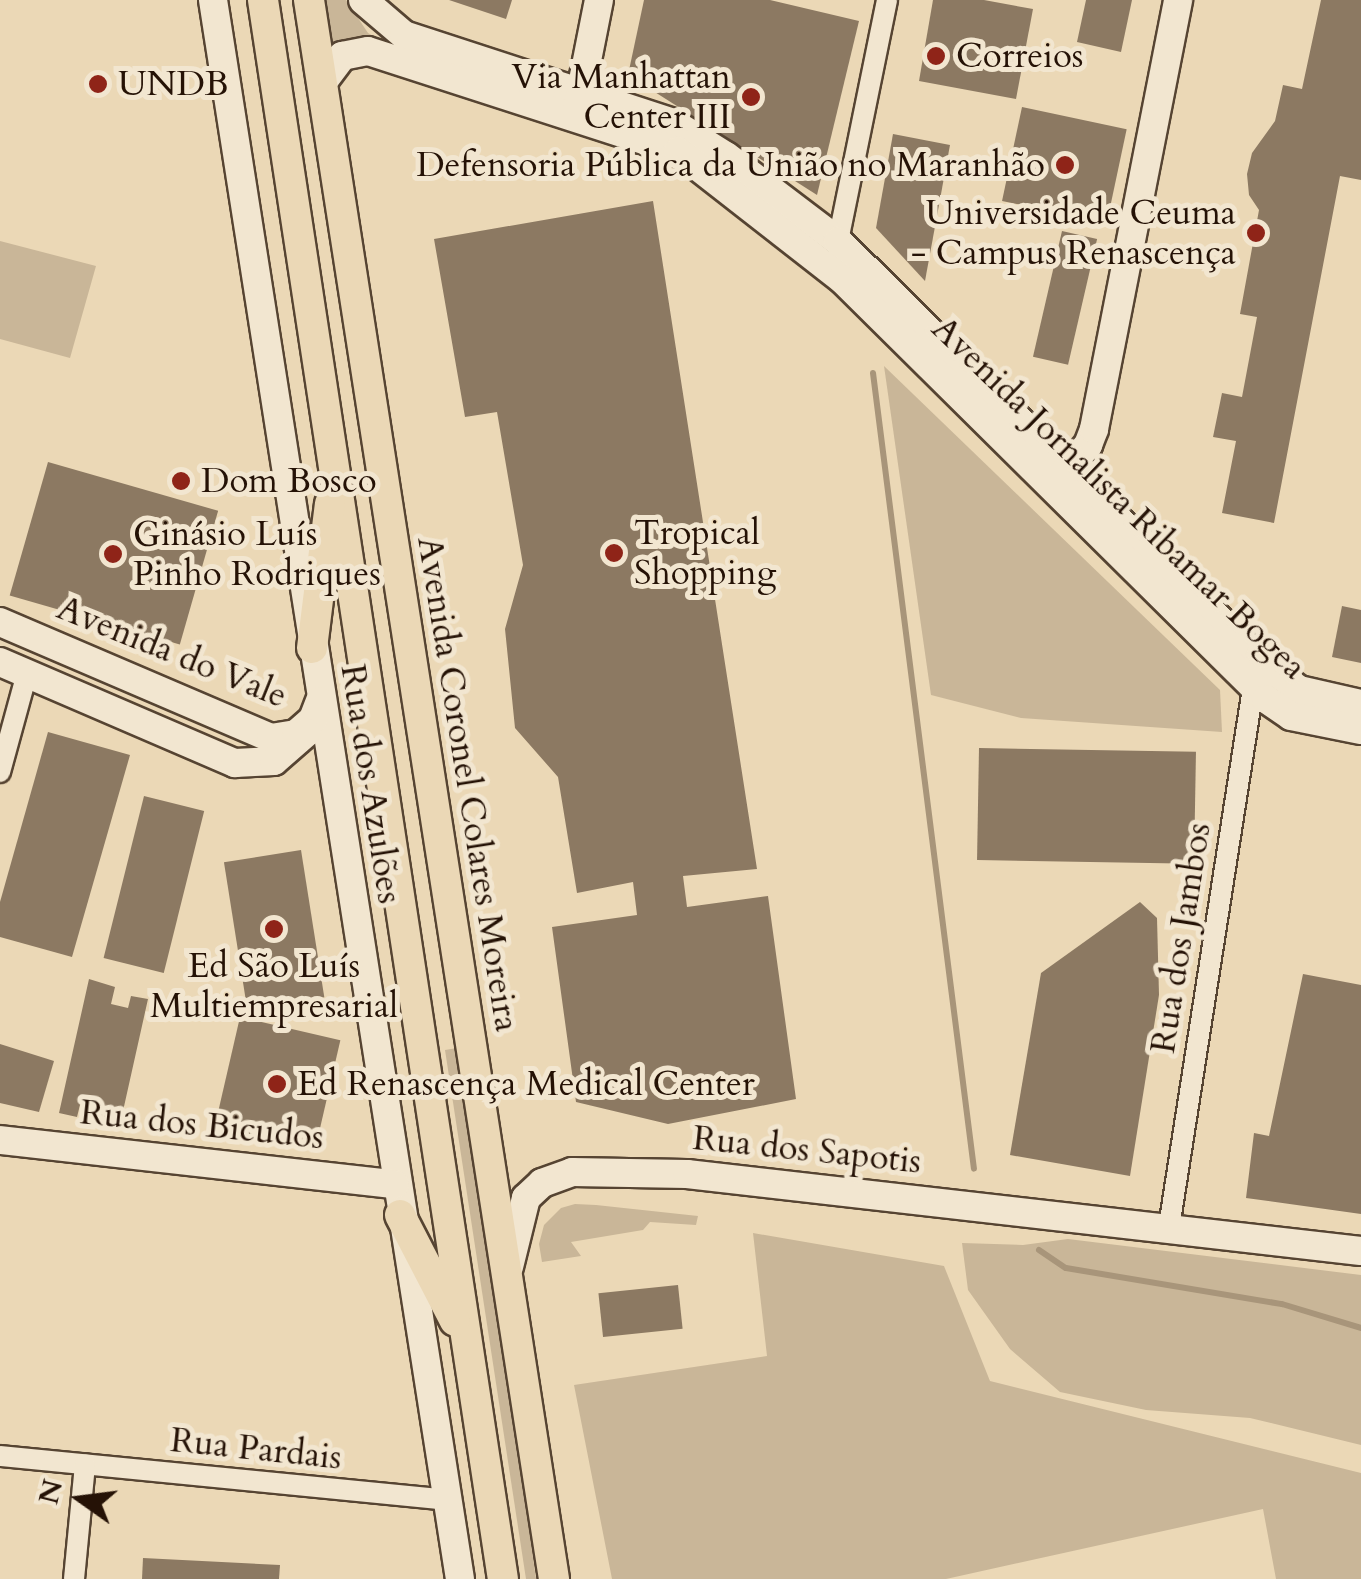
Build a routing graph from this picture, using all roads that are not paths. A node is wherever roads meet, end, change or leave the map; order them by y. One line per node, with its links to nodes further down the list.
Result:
1 (213, 0): 14 (main road, Rua dos Azulões)
2 (263, 0): 11 (main road)
3 (309, 0): 8 (main road, Avenida Coronel Colares Moreira)
4 (364, 0): 9 (main road, Avenida Jornalista Ribamar Bogea)
5 (599, 0): 9 (main road)
6 (887, 0): 10 (street)
7 (1178, 0): 12 (main road)
8 (322, 83): 9 (main road, Avenida Jornalista Ribamar Bogea); 28 (main road, Avenida Coronel Colares Moreira)
9 (579, 106): 10 (main road, Avenida Jornalista Ribamar Bogea); 12 (main road, Avenida Jornalista Ribamar Bogea)
10 (838, 241): 12 (main road, Avenida Jornalista Ribamar Bogea)
11 (334, 466): 14 (main road); 29 (main road)
12 (1059, 477): 15 (main road, Avenida Jornalista Ribamar Bogea); 18 (main road, Avenida Jornalista Ribamar Bogea)
13 (0, 622): 20 (main road, Avenida do Vale)
14 (312, 648): 20 (main road, Rua dos Azulões)
15 (1258, 658): 18 (street, Rua dos Jambos); 19 (main road, Avenida Jornalista Ribamar Bogea)
16 (0, 662): 17 (main road, Avenida do Vale)
17 (26, 673): 20 (main road, Avenida do Vale); 22 (street)
18 (1253, 687): 21 (main road, Avenida Jornalista Ribamar Bogea); 26 (street, Rua dos Jambos)
19 (1361, 704)
20 (316, 710): 24 (main road, Rua dos Azulões)
21 (1361, 730)
22 (0, 772)
23 (0, 1140): 24 (main road, Rua dos Bicudos)
24 (395, 1184): 25 (main road, Rua dos Azulões)
25 (400, 1215): 29 (main road); 32 (main road, Rua dos Azulões)
26 (1169, 1228): 27 (main road, Rua dos Sapotis); 28 (main road, Rua dos Sapotis)
27 (1361, 1251)
28 (507, 1278): 36 (main road, Avenida Coronel Colares Moreira)
29 (468, 1346): 35 (main road)
30 (0, 1456): 31 (street, Rua Pardais)
31 (85, 1464): 32 (street, Rua Pardais); 33 (street)
32 (447, 1500): 34 (main road, Rua dos Azulões)
33 (74, 1579)
34 (460, 1579)
35 (503, 1579)
36 (554, 1579)

